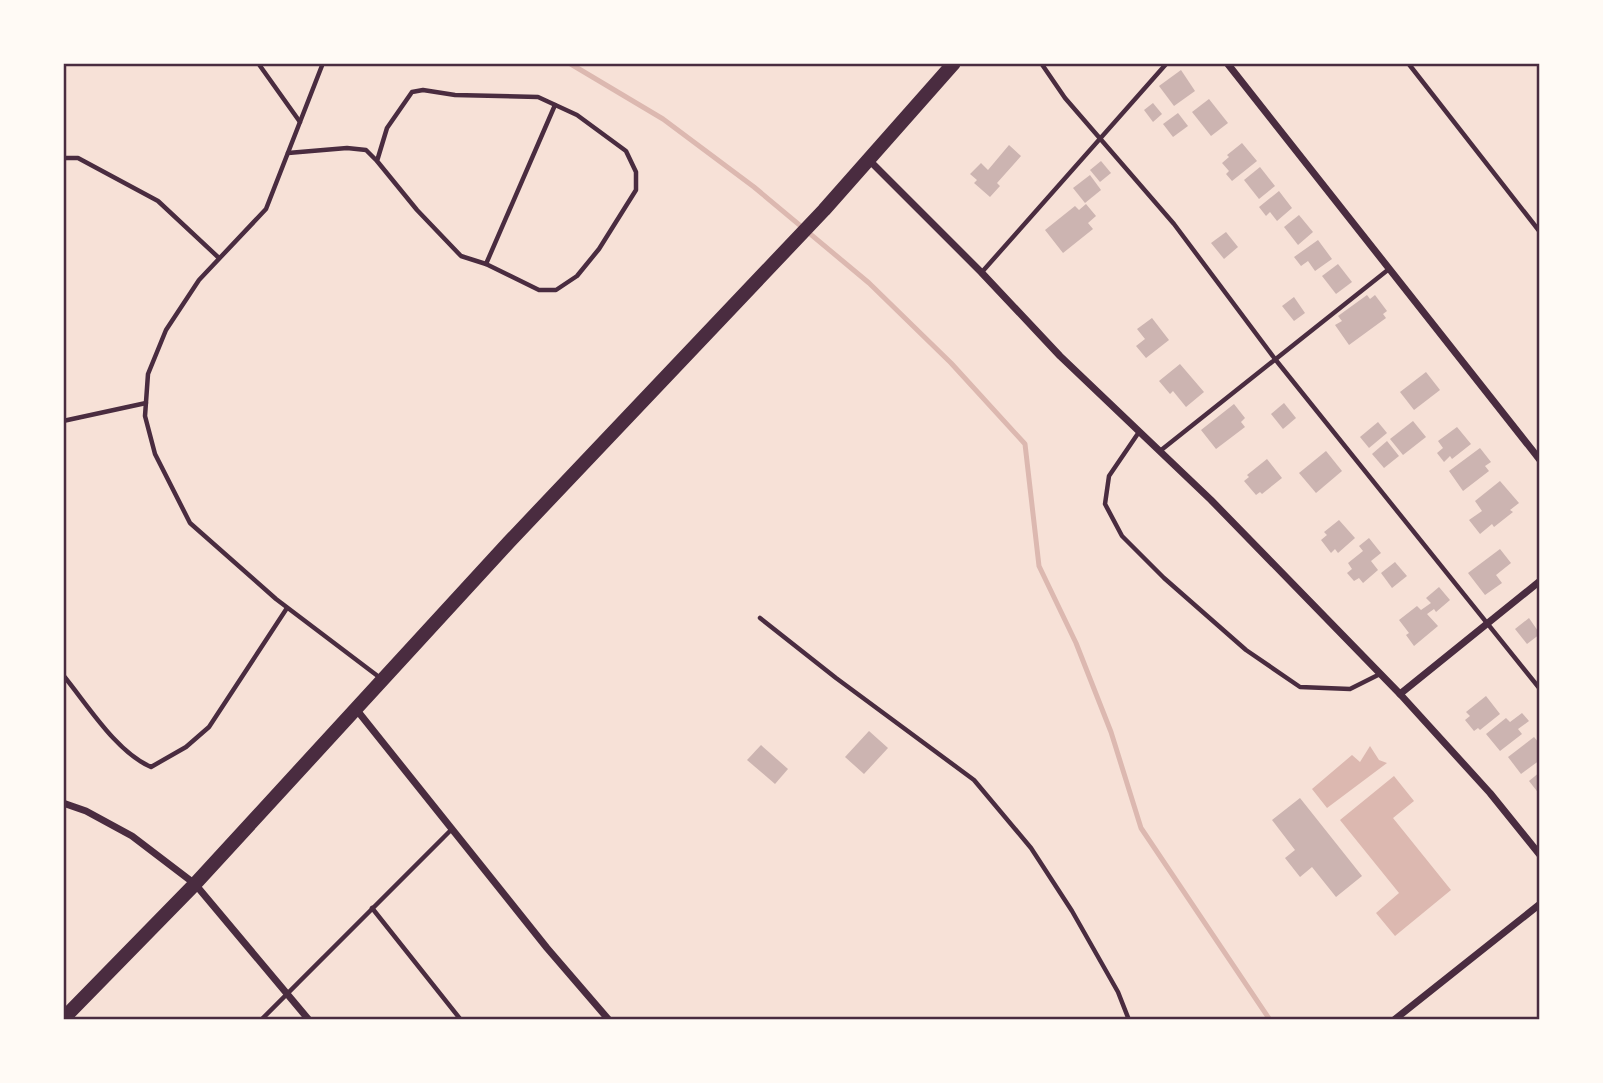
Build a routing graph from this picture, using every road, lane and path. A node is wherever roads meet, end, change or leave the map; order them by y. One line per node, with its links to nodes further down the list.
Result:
1 (258, 63): 9 (lane)
2 (323, 63): 9 (lane)
3 (954, 63): 13 (main road)
4 (1041, 63): 10 (lane)
5 (1167, 63): 10 (lane)
6 (1227, 63): 18 (street)
7 (1408, 63): 15 (lane)
8 (555, 105): 14 (lane); 17 (lane); 17 (lane)
9 (301, 123): 11 (lane)
10 (1100, 139): 19 (lane); 20 (lane)
11 (288, 153): 14 (lane); 16 (lane)
12 (63, 158): 16 (lane)
13 (867, 158): 19 (street); 32 (main road)
14 (377, 161): 17 (lane)
15 (1540, 232)
16 (219, 258): 21 (lane)
17 (486, 264)
18 (1389, 269): 20 (lane); 25 (street)
19 (981, 272): 23 (street)
20 (1275, 359): 24 (lane); 29 (lane)
21 (146, 403): 22 (lane); 27 (lane)
22 (63, 421)
23 (1139, 432): 24 (street); 30 (lane)
24 (1160, 451): 30 (street)
25 (1540, 460)
26 (1540, 581): 29 (street)
27 (288, 608): 31 (lane); 32 (lane)
28 (760, 618): 48 (lane)
29 (1488, 623): 33 (lane); 34 (street)
30 (1381, 673): 34 (street)
31 (63, 675)
32 (383, 680): 35 (main road)
33 (1540, 689)
34 (1400, 694): 38 (street)
35 (356, 709): 37 (street); 39 (main road)
36 (63, 803): 39 (street)
37 (452, 829): 41 (lane); 47 (street)
38 (1540, 855)
39 (195, 884): 42 (street); 43 (main road)
40 (1540, 904): 49 (street)
41 (372, 908): 42 (lane); 46 (lane)
42 (286, 993): 44 (lane); 45 (street)
43 (63, 1019)
44 (261, 1020)
45 (309, 1020)
46 (461, 1020)
47 (609, 1020)
48 (1129, 1020)
49 (1394, 1020)

